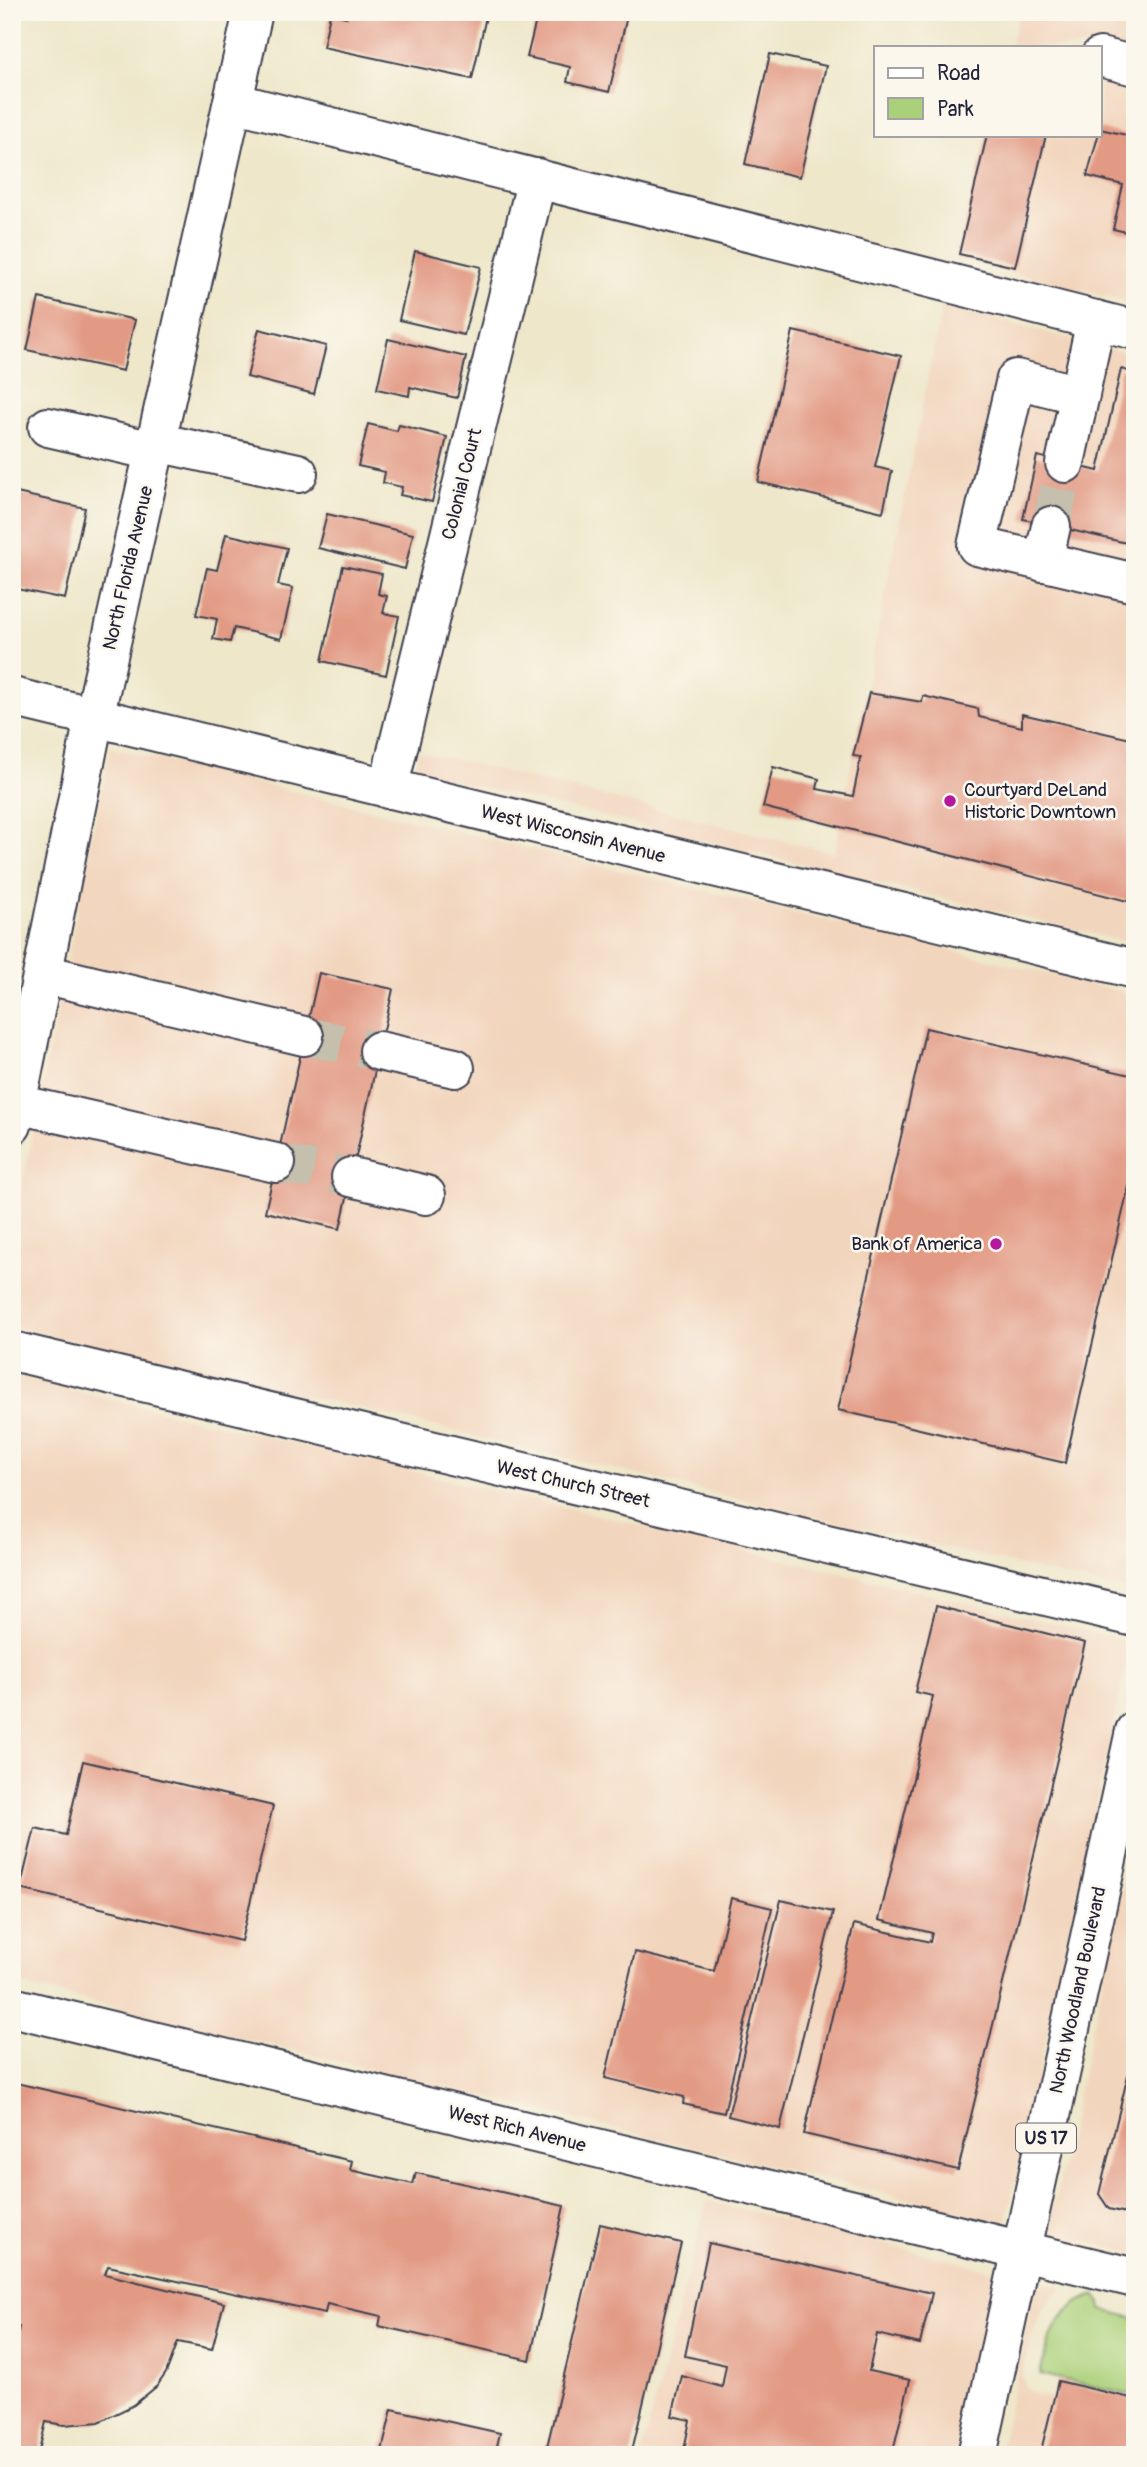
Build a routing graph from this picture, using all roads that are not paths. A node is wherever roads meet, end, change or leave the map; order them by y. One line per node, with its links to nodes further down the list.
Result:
1 (253, 12): 4 (street, North Florida Avenue)
2 (1102, 58): 3 (street)
3 (1135, 66)
4 (233, 102): 5 (street); 10 (street, North Florida Avenue)
5 (537, 178): 6 (street); 16 (street, Colonial Court)
6 (1097, 320): 7 (street); 8 (street)
7 (1135, 330)
8 (1080, 395): 11 (street); 13 (street)
9 (48, 427): 10 (street)
10 (155, 447): 12 (street); 15 (street, North Florida Avenue)
11 (1065, 463)
12 (298, 473)
13 (1135, 583)
14 (12, 697): 15 (street, West Wisconsin Avenue)
15 (94, 718): 16 (street, West Wisconsin Avenue); 18 (street, North Florida Avenue)
16 (387, 789): 17 (street, West Wisconsin Avenue)
17 (1135, 970)
18 (43, 974): 19 (street); 22 (street, North Florida Avenue)
19 (304, 1036)
20 (379, 1051): 21 (street)
21 (455, 1068)
22 (14, 1115): 23 (street)
23 (276, 1163)
24 (351, 1177): 25 (street)
25 (426, 1195)
26 (12, 1351): 27 (street, West Church Street)
27 (1135, 1618)
28 (1135, 1731): 30 (street, North Woodland Boulevard / US 17)
29 (12, 2007): 30 (street, West Rich Avenue)
30 (1022, 2252): 31 (street, West Rich Avenue); 32 (street, North Woodland Boulevard / US 17)
31 (1135, 2278)
32 (977, 2455)

